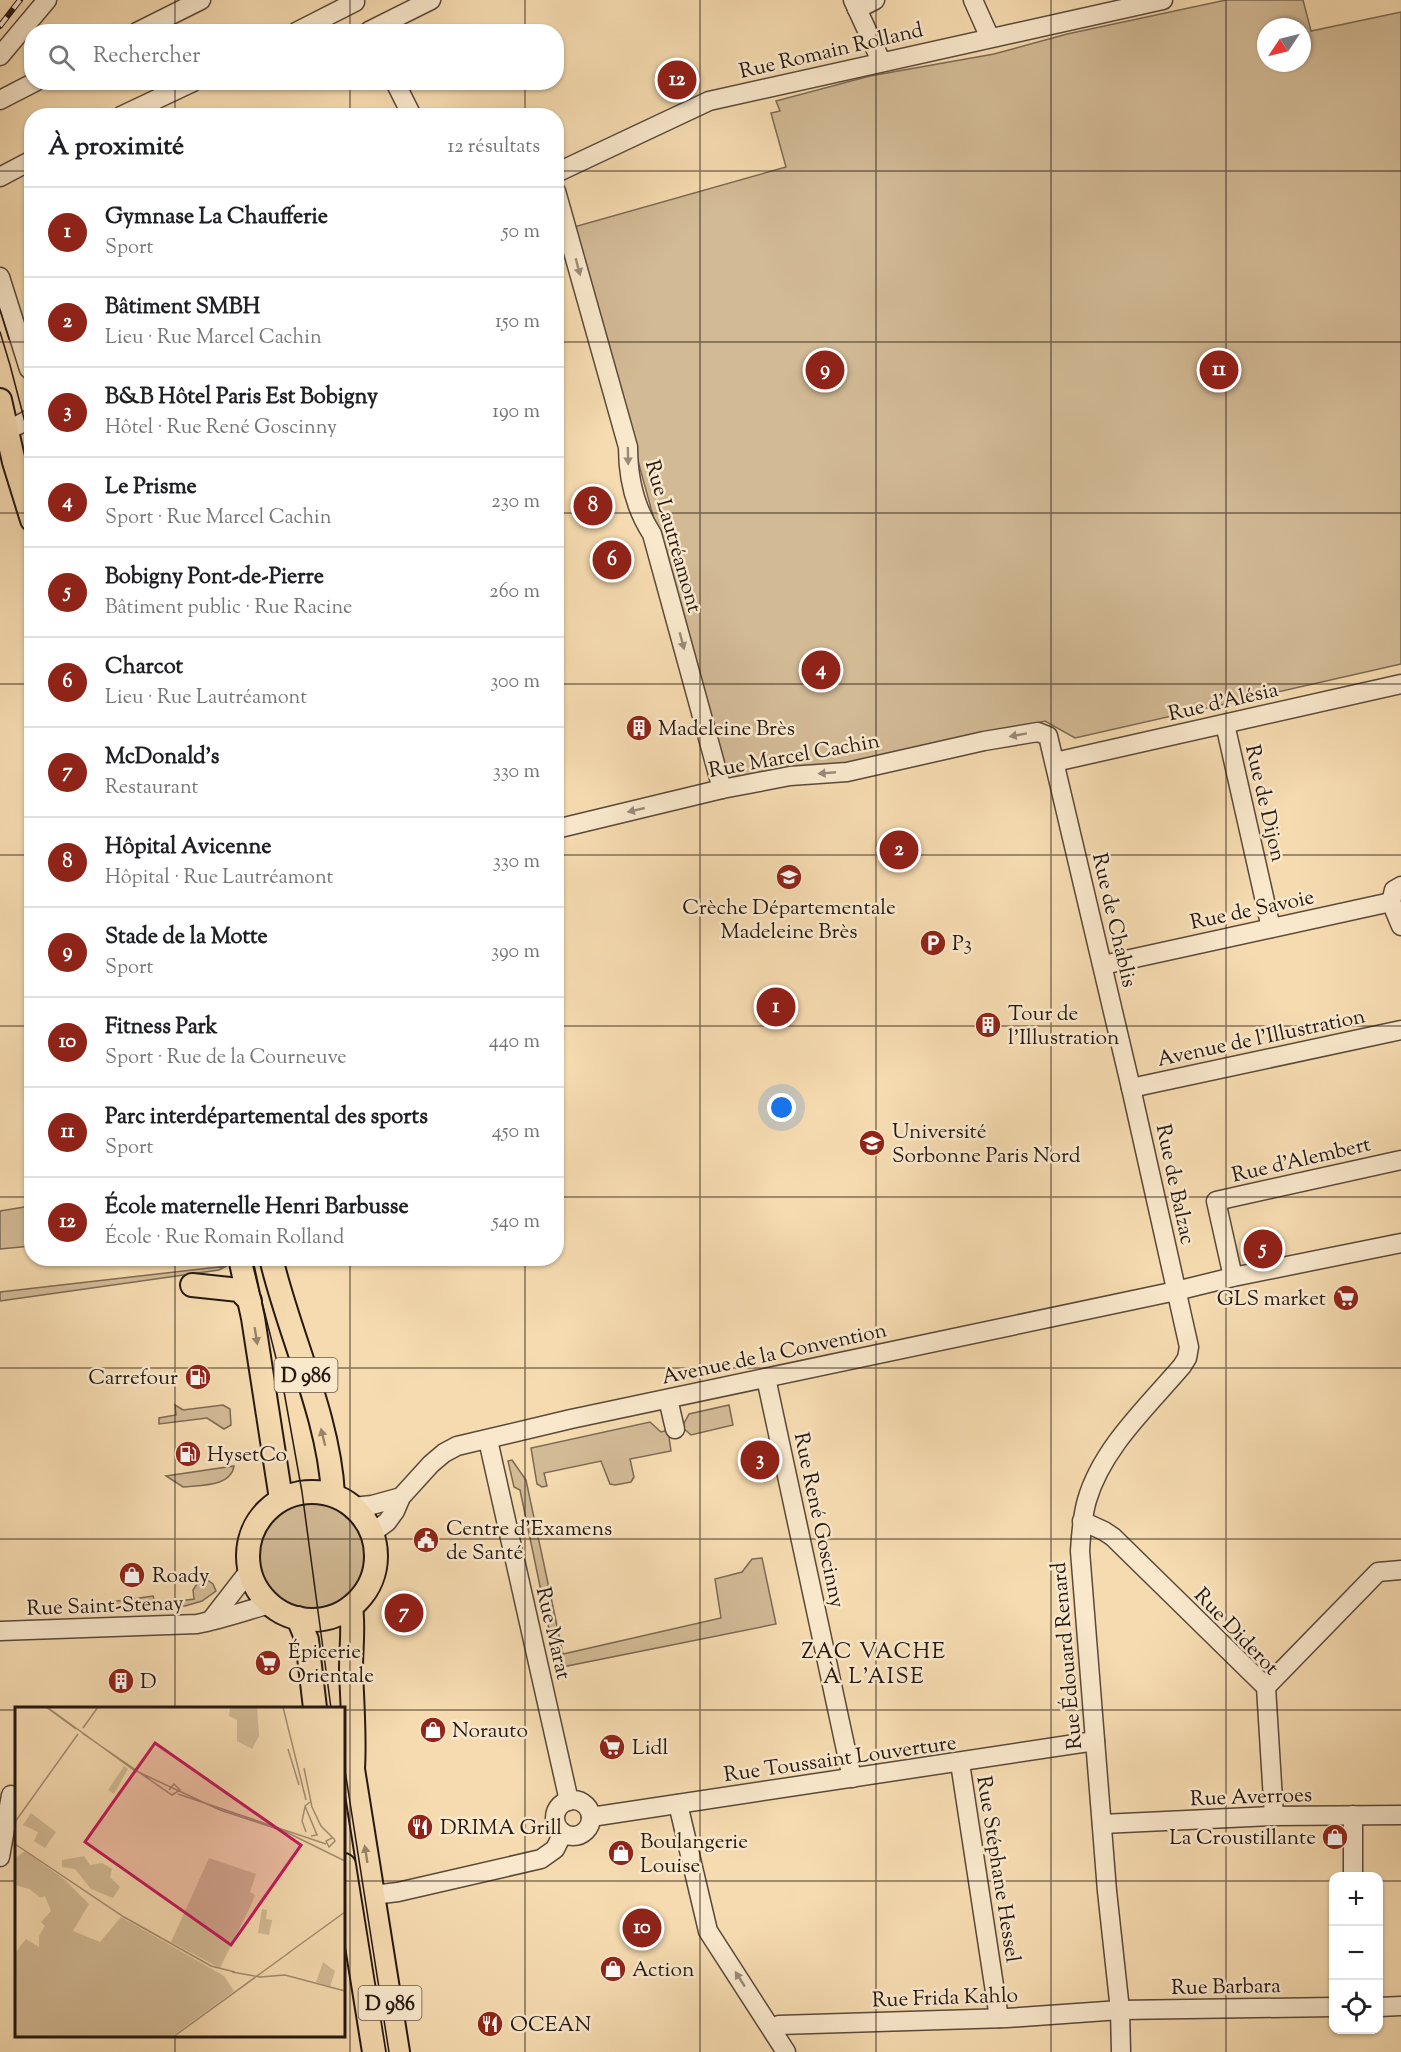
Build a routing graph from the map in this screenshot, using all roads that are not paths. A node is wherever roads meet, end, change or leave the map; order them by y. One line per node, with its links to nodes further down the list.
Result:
1 (46, 0): 9 (street)
2 (201, 0): 10 (street)
3 (431, 0): 13 (street)
4 (875, 0): 8 (street)
5 (973, 0): 15 (street)
6 (1163, 0): 15 (street, Rue Romain Rolland)
7 (354, 1): 11 (street); 12 (street)
8 (855, 4): 17 (street)
9 (26, 24)
10 (153, 24)
11 (311, 24)
12 (366, 24)
13 (383, 24)
14 (24, 27): 16 (street)
15 (990, 38): 17 (street, Rue Romain Rolland)
16 (0, 56)
17 (881, 61): 25 (street, Rue Romain Rolland)
18 (24, 88): 21 (street)
19 (179, 90): 22 (street)
20 (399, 90): 23 (street)
21 (0, 100)
22 (149, 108)
23 (408, 108)
24 (24, 164): 26 (street)
25 (564, 169)
26 (0, 177)
27 (564, 219): 37 (street, Rue Lautréamont, one-way to 37)
28 (0, 277): 29 (street)
29 (24, 353)
30 (0, 399): 32 (main road)
31 (24, 422): 32 (street)
32 (8, 430): 33 (main road)
33 (24, 494)
34 (1401, 684): 35 (street, Rue d'Alésia)
35 (1225, 724): 36 (street, Rue d'Alésia); 42 (street, Rue de Dijon)
36 (1055, 762): 37 (street, Rue Marcel Cachin, one-way to 37); 43 (street, Rue de Chablis)
37 (722, 789): 38 (street, Rue Marcel Cachin, one-way to 38)
38 (564, 827)
39 (1401, 886): 40 (street)
40 (1391, 902): 41 (street); 42 (street, Rue de Savoie)
41 (1401, 926)
42 (1271, 927): 43 (street, Rue de Savoie)
43 (1103, 965): 45 (street, Rue de Chablis)
44 (1401, 1030): 45 (street, Avenue de l'Illustration)
45 (1131, 1088): 52 (street, Rue de Balzac)
46 (1401, 1160): 51 (street, Rue d'Alembert)
47 (1401, 1243): 51 (street, Avenue de la Convention)
48 (236, 1266): 53 (main road)
49 (242, 1266): 53 (main road, D 986)
50 (273, 1266): 58 (main road, D 986, one-way to 50)
51 (1233, 1277): 52 (street, Avenue de la Convention)
52 (1176, 1291): 54 (street, Avenue de la Convention); 62 (street, Rue Édouard Renard)
53 (250, 1301): 60 (main road, D 986, one-way to 60)
54 (766, 1378): 55 (street, Avenue de la Convention); 75 (street, Rue René Goscinny)
55 (668, 1399): 56 (street); 57 (street, Avenue de la Convention)
56 (675, 1429)
57 (488, 1440): 59 (street, Avenue de la Convention); 77 (street, Rue Marat)
58 (333, 1494): 60 (main road); 61 (main road)
59 (401, 1497): 61 (street); 63 (street, Avenue de la Convention)
60 (280, 1499): 65 (main road)
61 (353, 1507): 63 (main road)
62 (1082, 1521): 71 (street, Rue Diderot); 73 (street, Rue Édouard Renard)
63 (372, 1533): 67 (main road)
64 (1401, 1570): 71 (street)
65 (249, 1571): 66 (main road); 69 (street, Rue Saint-Stenay)
66 (270, 1604): 68 (main road); 69 (street, Rue Saint-Stenay)
67 (351, 1607): 68 (main road); 88 (main road, D 986, one-way to 67)
68 (298, 1618): 72 (main road)
69 (211, 1620): 70 (street, Rue Saint-Stenay)
70 (0, 1631)
71 (1266, 1687): 81 (street, Rue Diderot)
72 (315, 1707)
73 (1095, 1741): 74 (street, Rue Toussaint Louverture); 83 (street, Rue Édouard Renard)
74 (960, 1763): 75 (street, Rue Toussaint Louverture); 93 (street, Rue Stéphane Hessel)
75 (852, 1778): 78 (street, Rue Toussaint Louverture)
76 (11, 1795): 85 (street)
77 (569, 1801): 82 (street); 84 (street)
78 (678, 1804): 82 (street, Rue Toussaint Louverture); 94 (street, one-way to 78)
79 (1353, 1815): 80 (street, Rue Averroes); 81 (street, Rue Averroes); 86 (street)
80 (1401, 1815)
81 (1274, 1816): 83 (street, Rue Averroes)
82 (591, 1817): 84 (street)
83 (1102, 1824): 92 (street, Rue Édouard Renard)
84 (563, 1833): 88 (street)
85 (0, 1857)
86 (1353, 1872)
87 (345, 1889): 95 (main road, D 986)
88 (373, 1895): 96 (main road, D 986)
89 (1401, 2006): 91 (street)
90 (1329, 2007): 92 (street, Rue Barbara)
91 (1383, 2007)
92 (1120, 2010): 93 (street, Rue Frida Kahlo); 98 (street, Rue Édouard Renard)
93 (999, 2018): 94 (street, Rue Frida Kahlo)
94 (772, 2028): 97 (street)
95 (374, 2052)
96 (398, 2052)
97 (786, 2052)
98 (1121, 2052)

